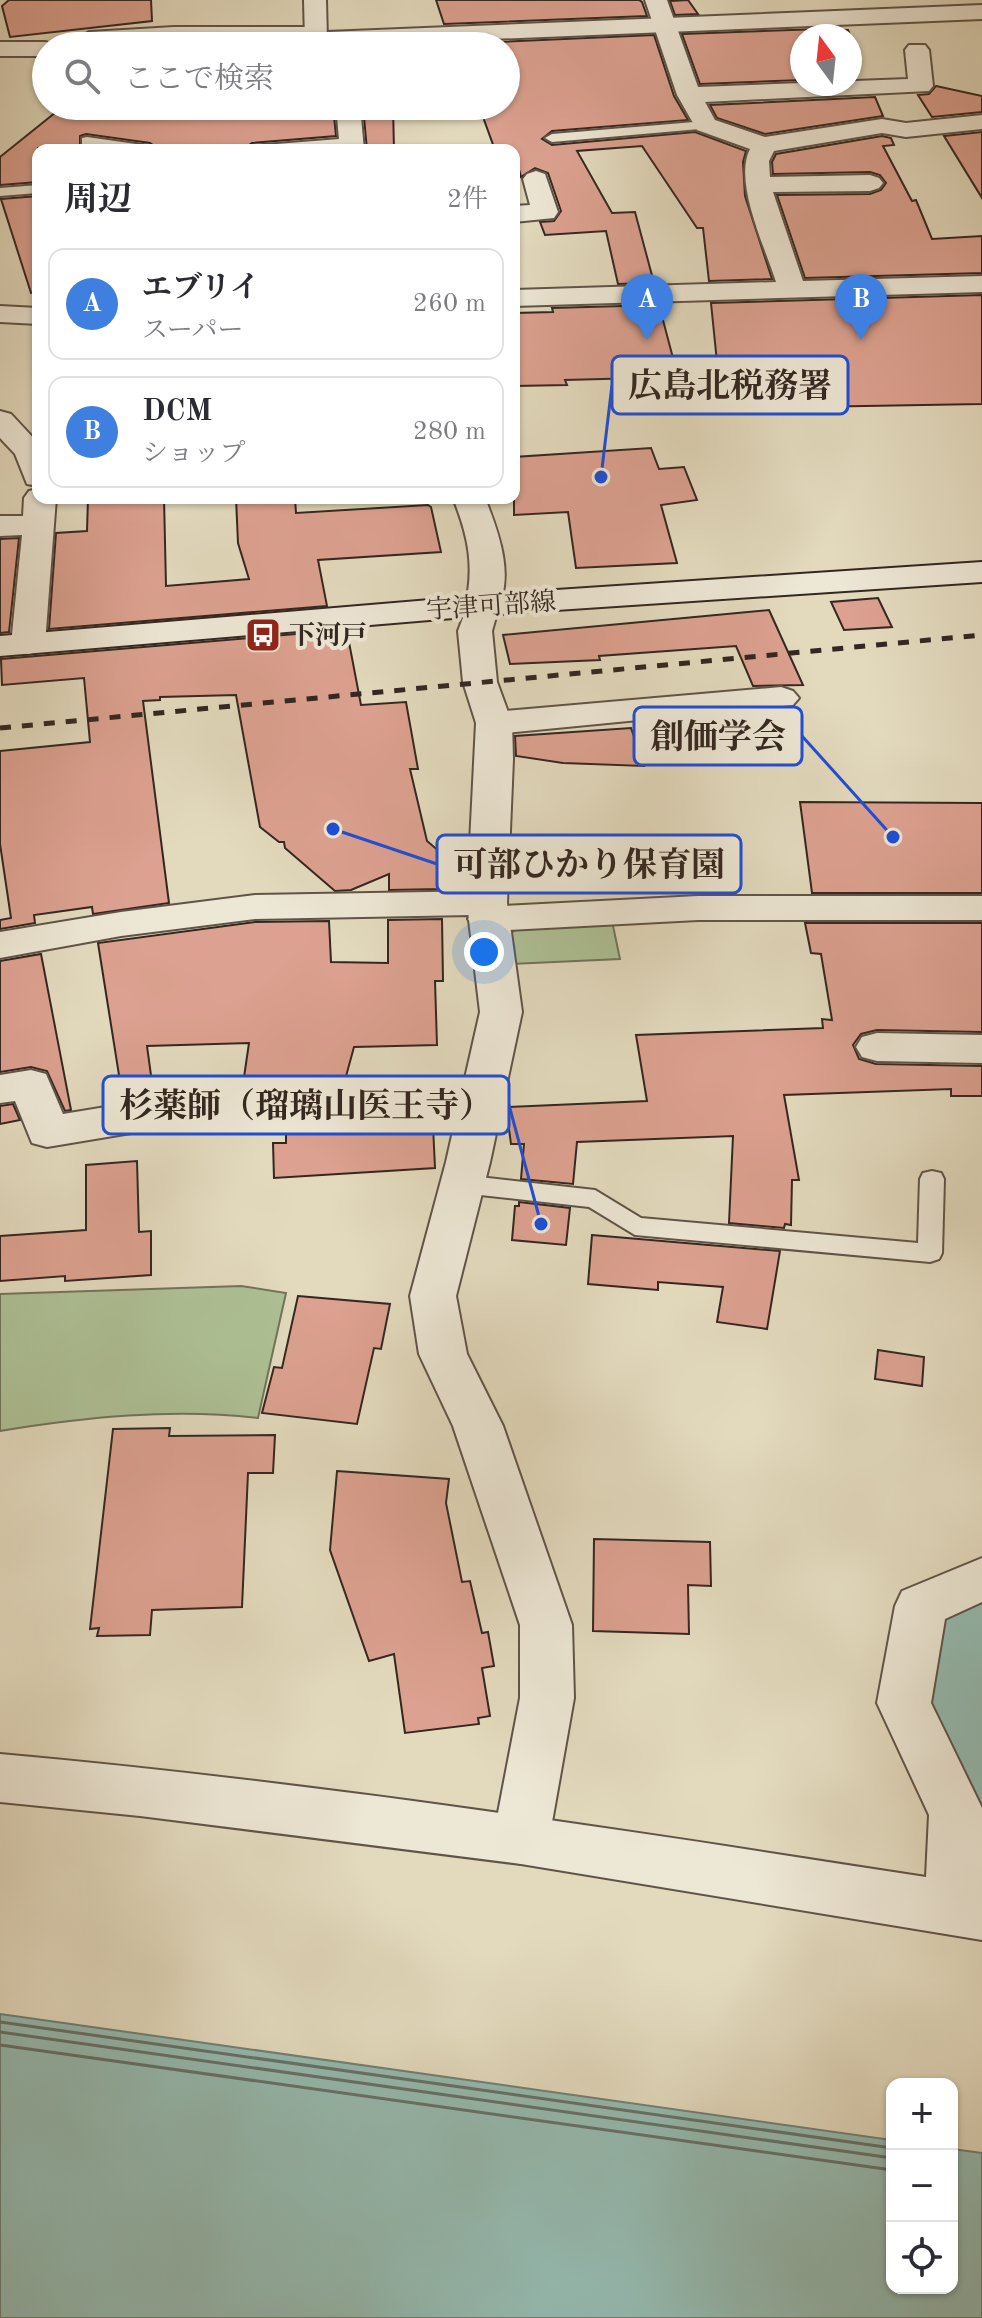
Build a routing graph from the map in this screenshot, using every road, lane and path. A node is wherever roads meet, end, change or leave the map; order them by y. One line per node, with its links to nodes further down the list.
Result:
1 (315, 0): 7 (street)
2 (656, 0): 4 (street)
3 (982, 12): 4 (street)
4 (664, 26): 8 (street); 12 (street)
5 (123, 32): 6 (lane)
6 (185, 32)
7 (316, 32)
8 (520, 34)
9 (0, 49): 10 (street)
10 (32, 49)
11 (917, 50): 12 (street)
12 (689, 95): 15 (street)
13 (349, 120): 19 (street)
14 (982, 122): 20 (street)
15 (706, 125): 16 (lane); 20 (street)
16 (552, 138)
17 (87, 141): 18 (lane)
18 (108, 144)
19 (352, 144)
20 (764, 145): 23 (street)
21 (536, 179): 26 (street)
22 (870, 183): 23 (street)
23 (758, 185): 28 (street)
24 (32, 189): 25 (lane)
25 (0, 192)
26 (520, 214)
27 (982, 284): 28 (street)
28 (792, 290): 29 (street)
29 (520, 298)
30 (0, 314): 31 (street)
31 (32, 316)
32 (0, 420): 33 (street)
33 (32, 460)
34 (471, 504): 38 (street)
35 (39, 512): 36 (street); 39 (street)
36 (0, 526)
37 (982, 572): 38 (street, 宇津可部線)
38 (482, 606): 39 (street, 宇津可部線); 41 (street)
39 (14, 645)
40 (781, 698): 41 (street)
41 (494, 723): 43 (street)
42 (982, 908): 43 (street)
43 (488, 911): 44 (street); 48 (street)
44 (0, 945)
45 (877, 1047): 46 (street)
46 (982, 1049)
47 (0, 1089): 48 (street)
48 (480, 1107): 50 (street)
49 (932, 1179): 50 (lane)
50 (462, 1184): 53 (street)
51 (982, 1579): 54 (street)
52 (0, 1778): 53 (street)
53 (521, 1839): 54 (street)
54 (968, 1912)

